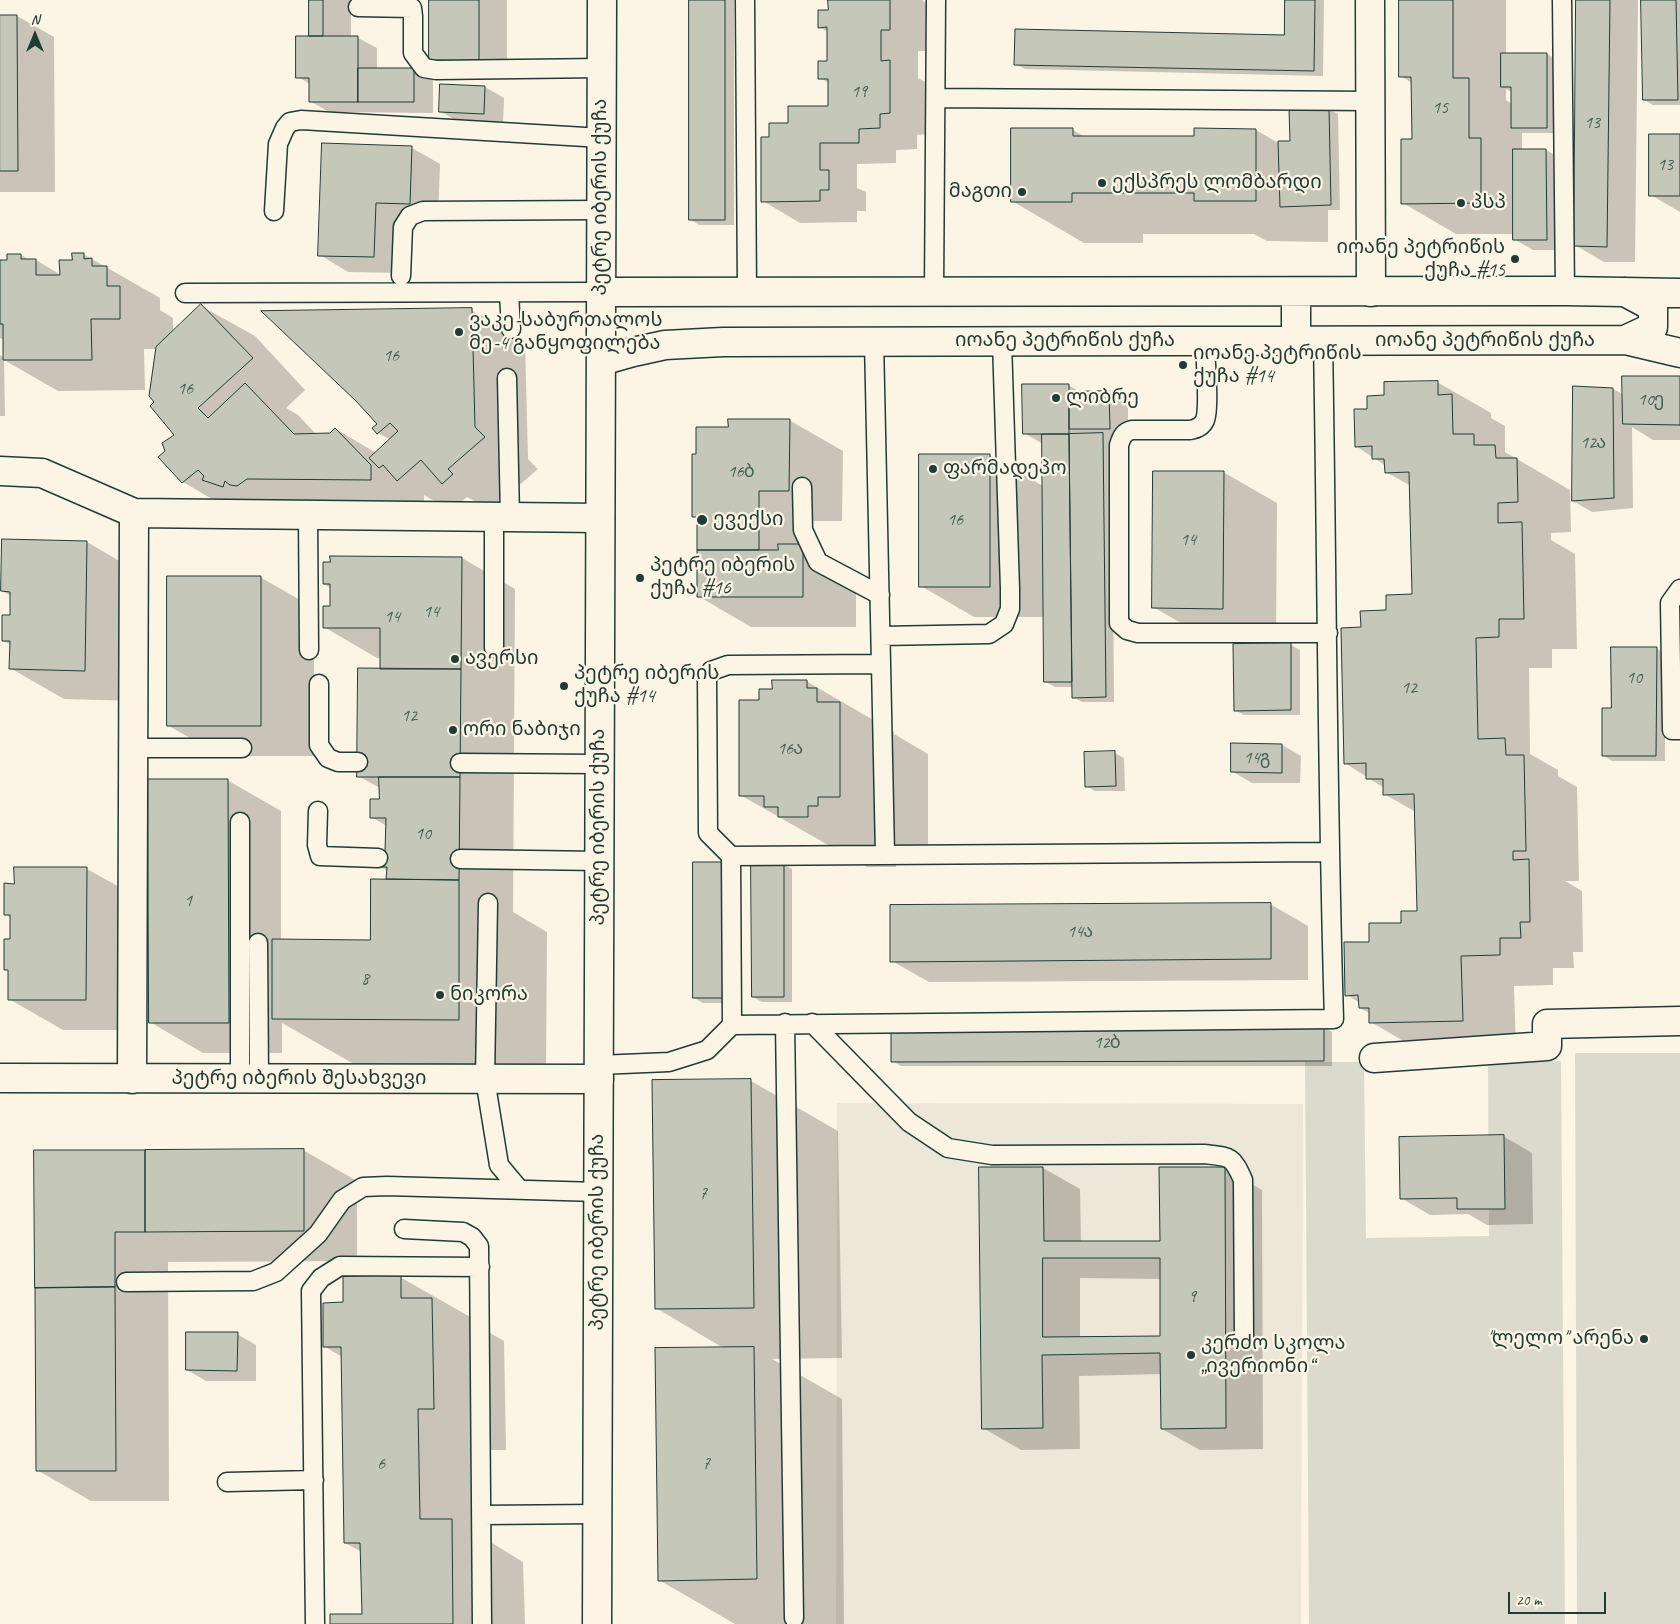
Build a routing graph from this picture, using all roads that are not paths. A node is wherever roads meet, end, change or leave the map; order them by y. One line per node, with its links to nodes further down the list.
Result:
1 (602, 0): 7 (street, პეტრე იბერის ქუჩა)
2 (745, 0): 16 (lane)
3 (936, 0): 8 (lane)
4 (1370, 0): 9 (street)
5 (1562, 0): 14 (lane)
6 (358, 7): 7 (lane)
7 (602, 68): 10 (street, პეტრე იბერის ქუჩა)
8 (936, 98): 9 (lane); 17 (lane)
9 (1372, 101): 19 (street)
10 (602, 138): 11 (street, პეტრე იბერის ქუჩა); 12 (lane)
11 (601, 210): 13 (lane); 15 (street, პეტრე იბერის ქუჩა)
12 (274, 211)
13 (401, 276)
14 (1565, 291): 19 (street); 20 (street)
15 (601, 292): 16 (street); 22 (lane); 33 (street, პეტრე იბერის ქუჩა)
16 (747, 292): 17 (street)
17 (934, 292): 18 (street)
18 (1296, 292): 19 (street); 29 (street)
19 (1371, 292)
20 (1625, 292): 23 (street); 27 (street)
21 (185, 293): 22 (lane)
22 (509, 293): 25 (lane)
23 (1680, 293)
24 (1680, 301): 31 (street)
25 (511, 329)
26 (874, 340): 30 (street, იოანე პეტრიწის ქუჩა); 33 (street, იოანე პეტრიწის ქუჩა); 42 (lane)
27 (1625, 340): 29 (street, იოანე პეტრიწის ქუჩა); 32 (street, იოანე პეტრიწის ქუჩა)
28 (1205, 341): 29 (street, იოანე პეტრიწის ქუჩა); 30 (street, იოანე პეტრიწის ქუჩა); 43 (lane)
29 (1310, 341): 43 (lane)
30 (1002, 342): 44 (lane)
31 (1680, 349)
32 (1680, 353)
33 (601, 361): 40 (street, პეტრე იბერის ქუჩა)
34 (507, 378): 39 (lane)
35 (0, 471): 37 (street)
36 (802, 487): 42 (lane)
37 (134, 513): 38 (street); 50 (street)
38 (308, 515): 39 (street); 46 (lane)
39 (502, 517): 40 (street); 45 (lane)
40 (600, 518): 54 (street, პეტრე იბერის ქუჩა)
41 (1680, 589): 49 (lane)
42 (880, 595): 44 (lane)
43 (1328, 633): 57 (lane)
44 (880, 636): 47 (lane)
45 (494, 648)
46 (309, 650)
47 (880, 664): 58 (lane); 59 (lane)
48 (319, 684): 52 (lane)
49 (1680, 730)
50 (132, 748): 51 (lane); 73 (street)
51 (242, 748)
52 (358, 762)
53 (460, 763): 54 (lane)
54 (599, 764): 62 (street, პეტრე იბერის ქუჩა)
55 (318, 812): 60 (lane)
56 (240, 822): 72 (lane)
57 (1329, 852): 58 (lane); 67 (lane)
58 (885, 855): 59 (lane)
59 (731, 856): 68 (lane)
60 (378, 858)
61 (460, 859): 62 (lane)
62 (599, 861): 70 (street, პეტრე იბერის ქუჩა)
63 (488, 902): 74 (lane)
64 (258, 943): 72 (lane)
65 (1680, 1021): 69 (street)
66 (785, 1023): 67 (lane); 68 (lane); 85 (lane)
67 (812, 1023): 80 (lane)
68 (732, 1024): 70 (lane)
69 (1374, 1058)
70 (599, 1072): 74 (street, პეტრე იბერის შესახვევი); 76 (street, პეტრე იბერის ქუჩა)
71 (0, 1078): 73 (street, პეტრე იბერის შესახვევი)
72 (250, 1078): 73 (street, პეტრე იბერის შესახვევი); 74 (street, პეტრე იბერის შესახვევი)
73 (132, 1079)
74 (485, 1079): 75 (lane)
75 (519, 1189): 76 (lane); 79 (lane)
76 (598, 1192): 83 (street, პეტრე იბერის ქუჩა)
77 (404, 1229): 78 (lane)
78 (480, 1267): 81 (lane); 84 (lane)
79 (126, 1282)
80 (1244, 1336)
81 (314, 1480): 82 (lane); 86 (lane)
82 (227, 1482)
83 (597, 1514): 84 (lane); 88 (street, პეტრე იბერის ქუჩა)
84 (482, 1515): 87 (lane)
85 (794, 1618)
86 (315, 1624)
87 (482, 1624)
88 (597, 1624)

